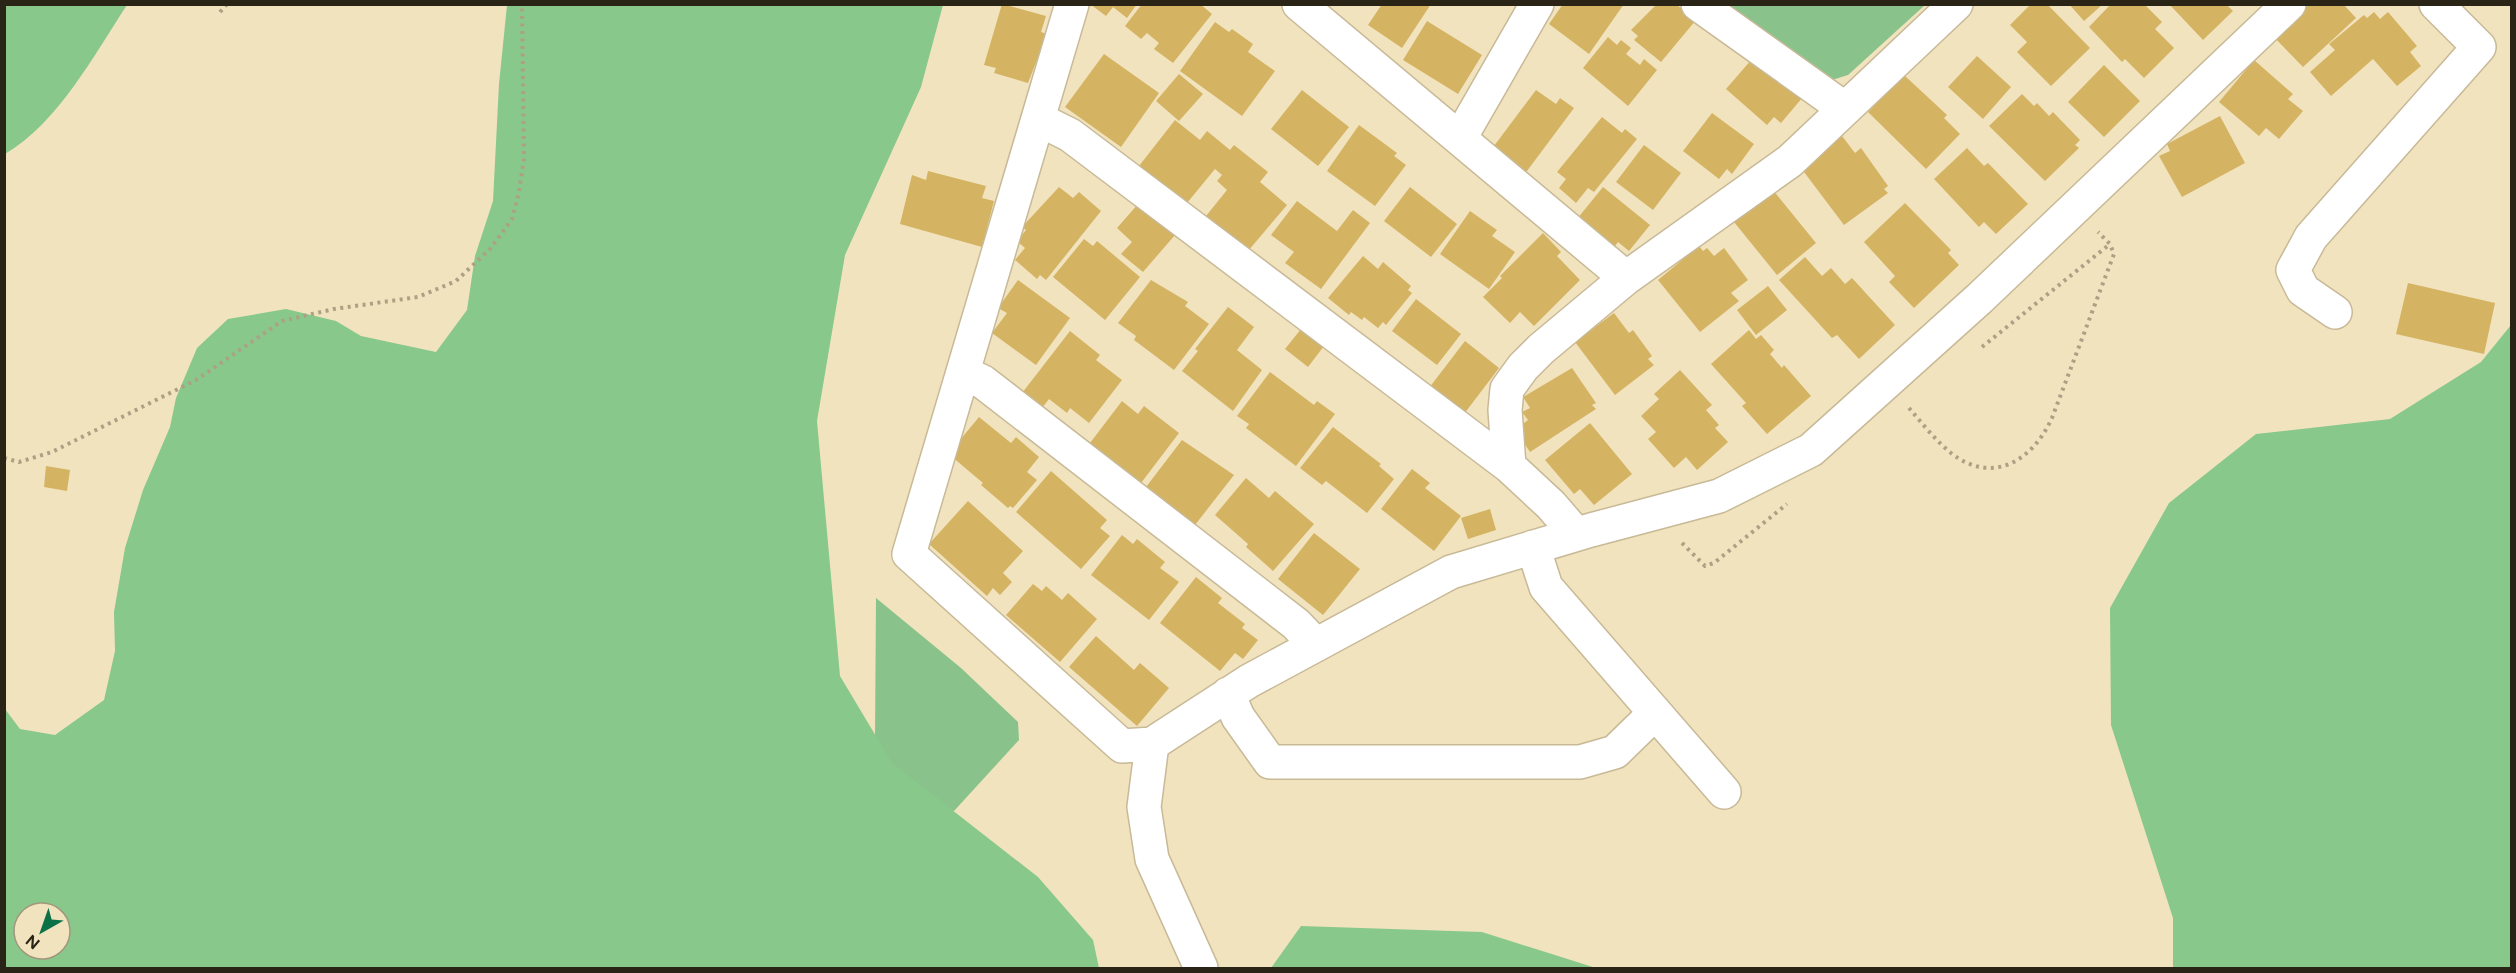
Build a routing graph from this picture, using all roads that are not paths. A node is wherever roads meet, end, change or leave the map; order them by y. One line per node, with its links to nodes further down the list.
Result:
1 (1072, 4): 9 (street)
2 (1299, 4): 10 (street)
3 (1537, 4): 10 (street)
4 (1698, 4): 8 (street)
5 (1956, 4): 8 (street)
6 (2289, 4): 15 (street)
7 (2436, 4): 12 (street)
8 (1845, 109): 11 (street)
9 (1040, 120): 13 (street); 14 (street)
10 (1460, 138): 11 (street)
11 (1626, 278): 14 (street)
12 (2335, 312)
13 (964, 373): 17 (street); 20 (street)
14 (1509, 466): 15 (street)
15 (1576, 534): 16 (street)
16 (1533, 547): 17 (street); 19 (street)
17 (1316, 645): 18 (street)
18 (1228, 694): 19 (street); 20 (street)
19 (1655, 713): 21 (street)
20 (1152, 744): 22 (street)
21 (1724, 792)
22 (1201, 969)

